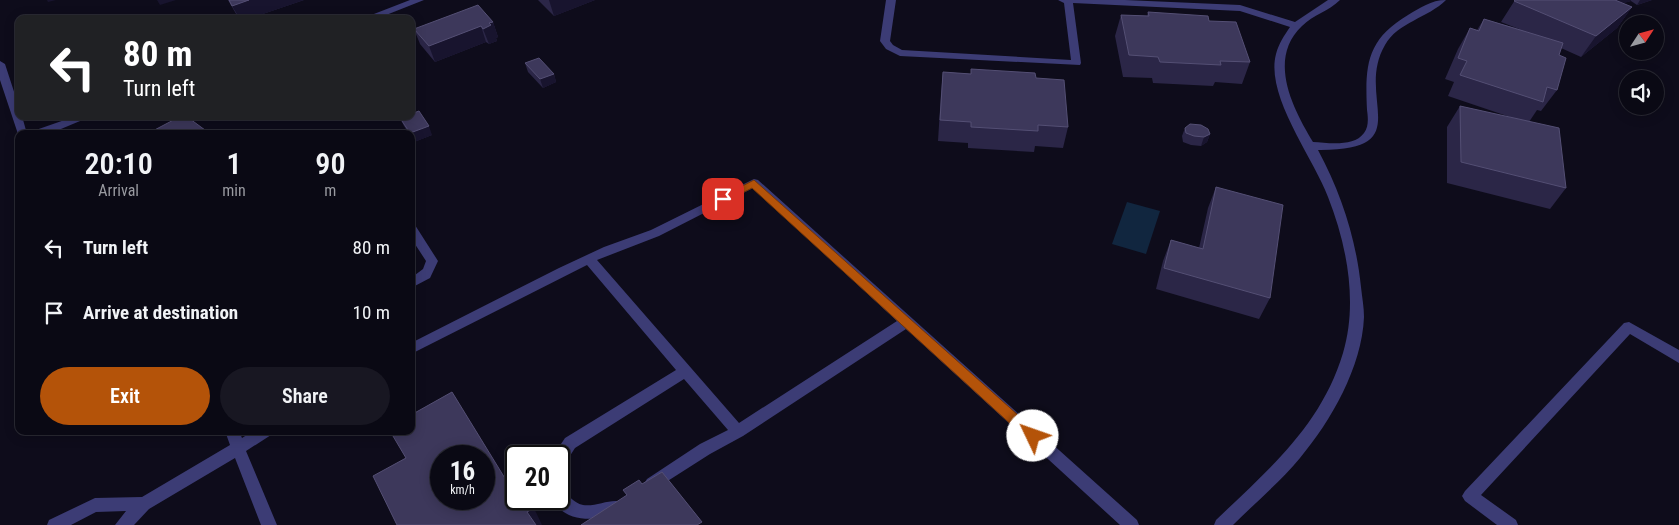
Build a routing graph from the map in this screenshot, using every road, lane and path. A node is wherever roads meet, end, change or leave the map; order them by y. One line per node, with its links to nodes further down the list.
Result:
1 (419, 0): 7 (street)
2 (891, 0): 4 (street)
3 (1064, 0): 4 (street)
4 (1068, 0): 8 (street)
5 (1335, 0): 8 (street)
6 (1441, 0): 13 (street)
7 (377, 15)
8 (1296, 26): 13 (street)
9 (0, 64): 10 (street)
10 (15, 112)
11 (76, 120): 12 (street)
12 (48, 130)
13 (1310, 146): 32 (street)
14 (415, 234): 16 (street)
15 (589, 259): 17 (street); 18 (street); 20 (street)
16 (415, 281)
17 (906, 322): 21 (street); 31 (street)
18 (415, 347)
19 (1679, 357): 33 (street)
20 (685, 371): 21 (street); 24 (street)
21 (738, 432): 27 (street)
22 (233, 435): 25 (street)
23 (259, 435): 25 (street)
24 (568, 445)
25 (238, 448): 26 (street); 30 (street)
26 (144, 504): 28 (street); 29 (street)
27 (570, 507)
28 (55, 525)
29 (123, 525)
30 (268, 525)
31 (1131, 525)
32 (1222, 525)
33 (1510, 525)

